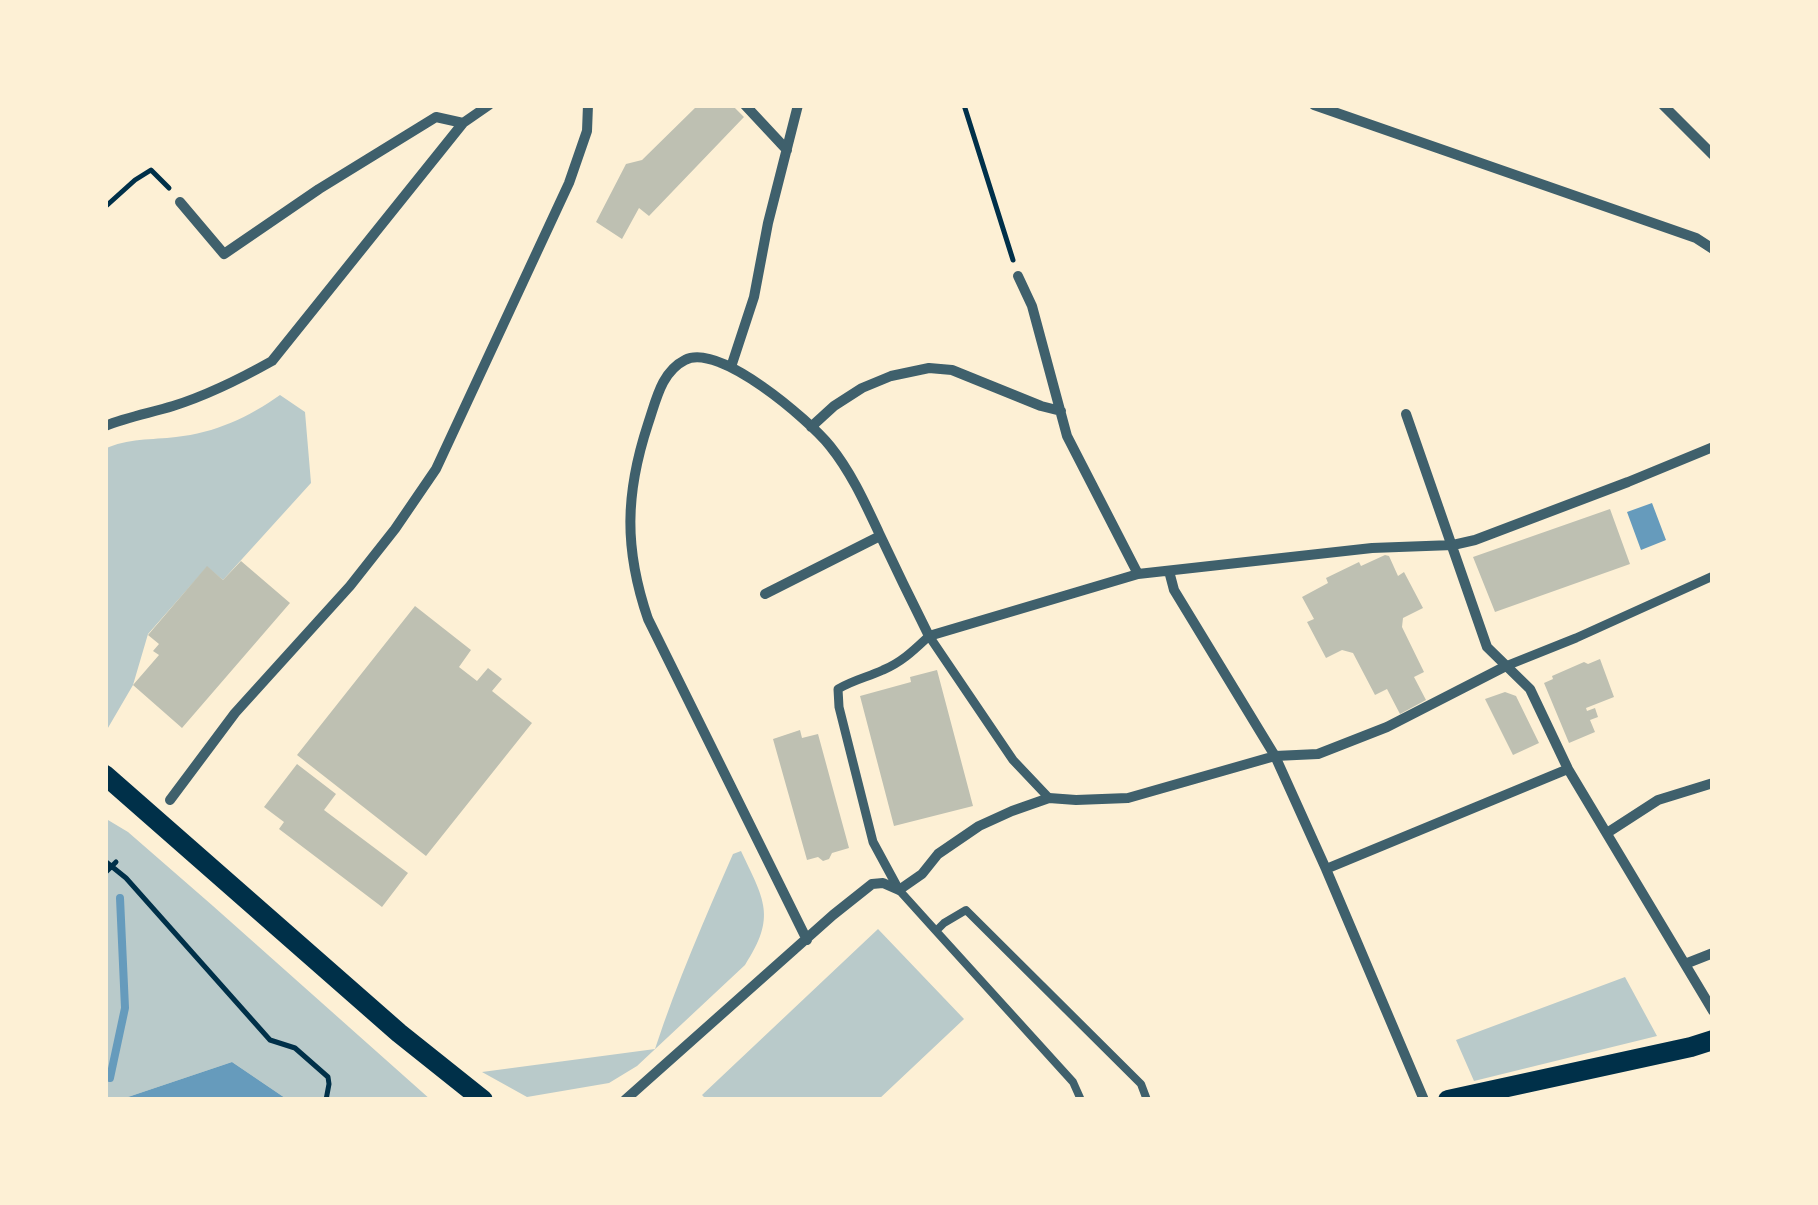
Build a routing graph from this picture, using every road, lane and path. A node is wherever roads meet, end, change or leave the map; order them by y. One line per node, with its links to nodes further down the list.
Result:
1 (489, 105): 8 (street)
2 (588, 105): 34 (street)
3 (745, 105): 9 (street)
4 (798, 105): 9 (street)
5 (964, 105): 14 (path)
6 (1314, 105): 13 (street)
7 (1663, 105): 10 (street)
8 (463, 123): 11 (street); 18 (street)
9 (787, 150): 15 (street)
10 (1713, 155)
11 (180, 202): 12 (path)
12 (105, 207)
13 (1713, 249)
14 (1018, 276): 16 (street)
15 (732, 367): 19 (street); 41 (street)
16 (1061, 412): 19 (street); 24 (street)
17 (1406, 414): 22 (street)
18 (105, 426)
19 (812, 426): 21 (street)
20 (1713, 447): 22 (street)
21 (880, 536): 26 (street); 27 (street)
22 (1453, 545): 23 (street); 28 (street)
23 (1169, 571): 24 (street); 29 (street)
24 (1138, 574): 27 (street)
25 (1713, 576): 28 (street)
26 (765, 594)
27 (929, 636): 33 (street); 39 (street)
28 (1506, 666): 29 (street); 30 (street)
29 (1275, 756): 33 (street); 37 (street)
30 (1568, 769): 35 (street); 37 (street)
31 (105, 775): 47 (main road)
32 (1713, 783): 35 (street)
33 (1049, 798): 39 (street)
34 (170, 800)
35 (1607, 833): 43 (street)
36 (111, 863): 38 (path); 46 (path)
37 (1326, 869): 51 (street)
38 (105, 874)
39 (899, 890): 40 (lane); 41 (street)
40 (936, 931): 49 (lane); 50 (lane)
41 (808, 940): 48 (street)
42 (1713, 953): 43 (street)
43 (1685, 964): 44 (street)
44 (1713, 1011)
45 (1713, 1040): 52 (main road)
46 (326, 1100)
47 (484, 1100)
48 (625, 1100)
49 (1081, 1100)
50 (1147, 1100)
51 (1424, 1100)
52 (1448, 1100)

